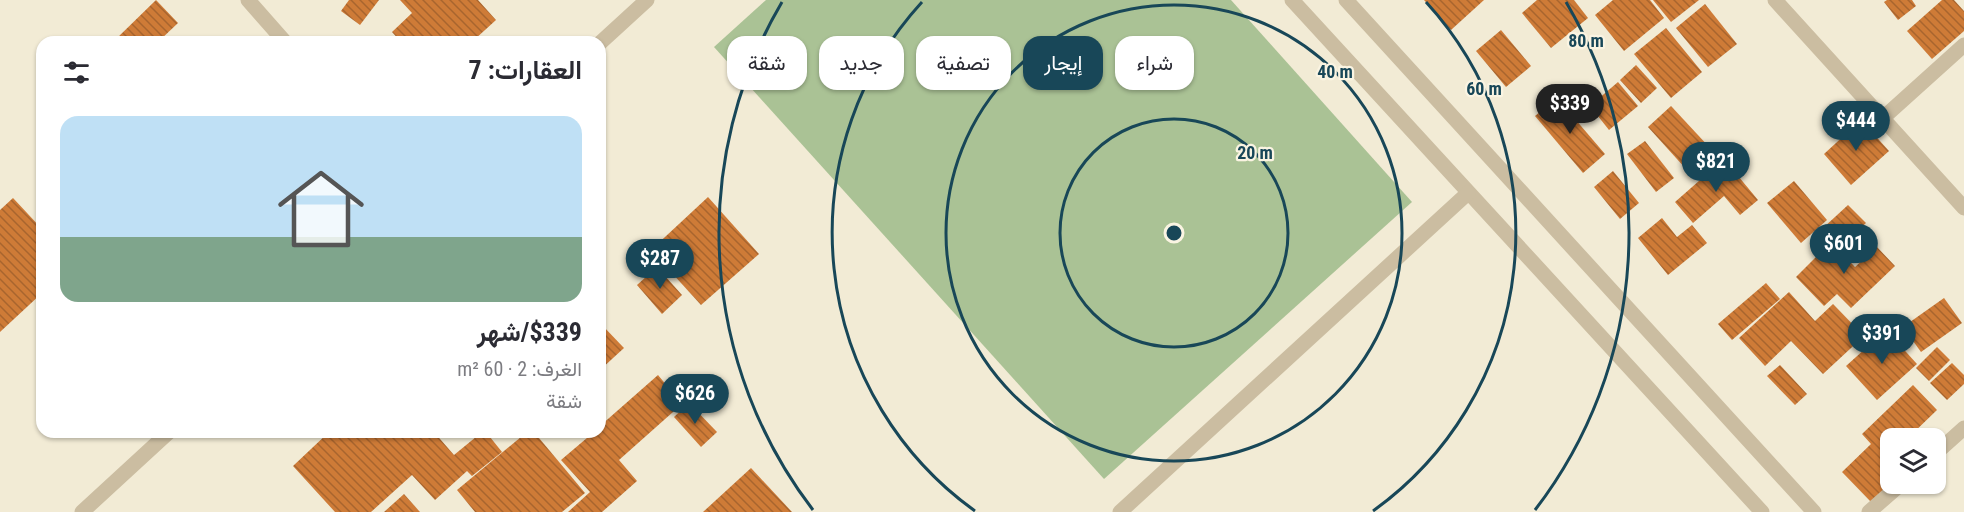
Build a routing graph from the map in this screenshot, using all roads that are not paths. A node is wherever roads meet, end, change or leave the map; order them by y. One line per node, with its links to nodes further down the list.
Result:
1 (248, 0): 6 (street)
2 (647, 0): 7 (street)
3 (1292, 0): 10 (street)
4 (1346, 0): 19 (street)
5 (1775, 0): 9 (street)
6 (280, 36)
7 (606, 38)
8 (1964, 45): 9 (street)
9 (1883, 118): 11 (street)
10 (1468, 193): 17 (street); 18 (street)
11 (1964, 208)
12 (1964, 428): 14 (street)
13 (162, 438): 16 (street)
14 (1946, 444)
15 (1889, 494): 20 (street)
16 (82, 512)
17 (1120, 512)
18 (1762, 512)
19 (1814, 512)
20 (1869, 512)

